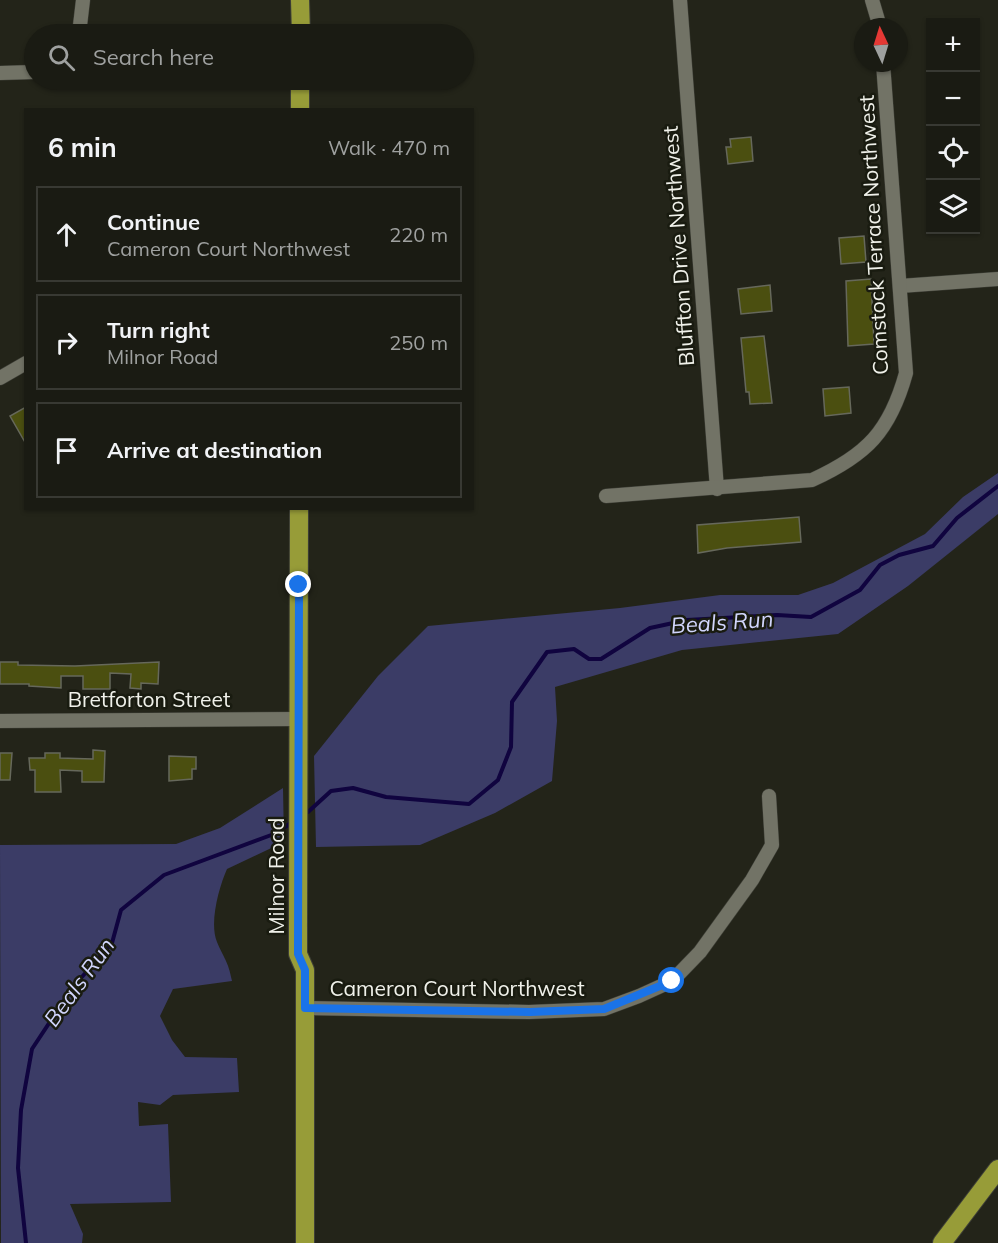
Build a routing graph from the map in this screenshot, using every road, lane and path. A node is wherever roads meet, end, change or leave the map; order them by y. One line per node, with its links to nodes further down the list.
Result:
1 (83, 0): 6 (street)
2 (300, 0): 7 (main road)
3 (681, 0): 17 (street, Bluffton Drive Northwest)
4 (872, 0): 5 (street)
5 (877, 18)
6 (80, 24)
7 (301, 24)
8 (24, 72): 10 (street)
9 (884, 72): 14 (street, Comstock Terrace Northwest)
10 (0, 73)
11 (300, 90): 12 (main road)
12 (300, 108)
13 (998, 279): 14 (street)
14 (900, 286): 17 (street, Comstock Terrace Northwest)
15 (24, 364): 16 (street)
16 (0, 378)
17 (717, 489): 18 (street, Comstock Terrace Northwest)
18 (606, 496)
19 (299, 510): 20 (main road, Milnor Road)
20 (298, 719): 21 (street, Bretforton Street); 23 (main road, Milnor Road)
21 (0, 721)
22 (769, 796): 23 (street, Cameron Court Northwest)
23 (305, 1008): 25 (main road, Milnor Road)
24 (998, 1169): 26 (main road)
25 (305, 1243)
26 (942, 1243)

